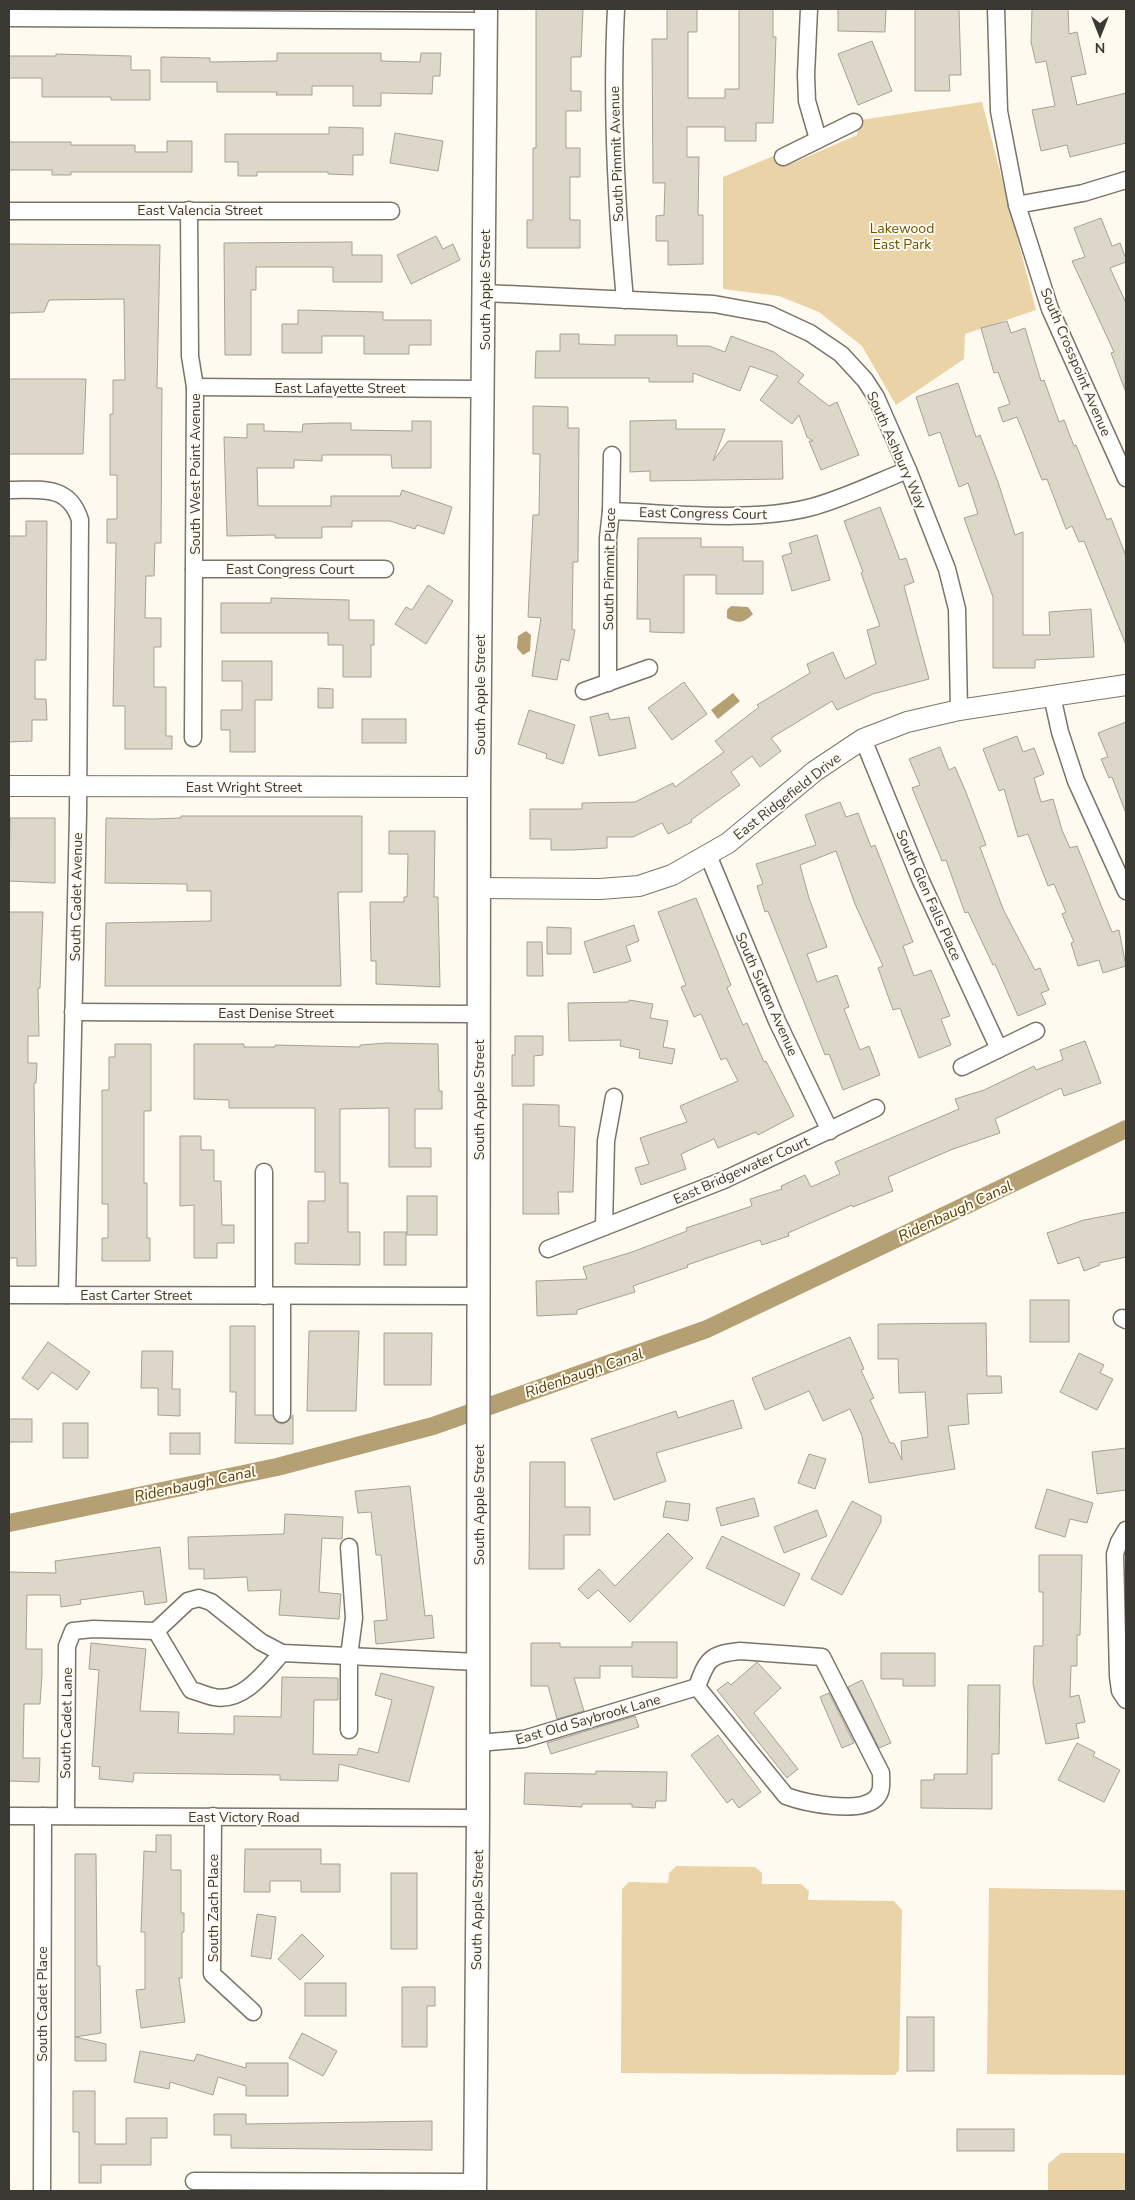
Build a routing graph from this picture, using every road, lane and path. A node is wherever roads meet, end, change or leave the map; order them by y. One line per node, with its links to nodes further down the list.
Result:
1 (616, 9): 15 (street, South Pimmit Avenue)
2 (809, 9): 7 (street)
3 (996, 9): 10 (street, South Crosspoint Avenue)
4 (486, 15): 5 (street); 14 (main road, South Apple Street)
5 (9, 18)
6 (854, 122): 7 (street)
7 (818, 139): 8 (street)
8 (783, 157)
9 (1126, 180): 10 (street)
10 (1018, 205): 20 (street, South Crosspoint Avenue)
11 (188, 210): 12 (street, East Valencia Street); 13 (street, East Valencia Street); 16 (street, South West Point Avenue)
12 (9, 211)
13 (391, 211)
14 (485, 293): 15 (street, South Ashbury Way); 17 (main road, South Apple Street)
15 (625, 300): 19 (street, South Ashbury Way)
16 (195, 387): 17 (street, East Lafayette Street); 23 (street, South West Point Avenue)
17 (484, 389): 35 (main road, South Apple Street)
18 (612, 455): 22 (street, South Pimmit Place)
19 (908, 470): 22 (street, East Congress Court); 30 (street, South Ashbury Way)
20 (1126, 478)
21 (9, 490): 34 (street, South Cadet Avenue)
22 (611, 511): 26 (street, South Pimmit Place)
23 (194, 569): 24 (street, East Congress Court); 31 (street, South West Point Avenue)
24 (385, 569)
25 (649, 668): 26 (street)
26 (608, 683): 28 (street)
27 (1126, 685): 29 (street, East Ridgefield Drive)
28 (584, 691)
29 (1052, 696): 30 (street, East Ridgefield Drive); 38 (street)
30 (959, 710): 32 (street, East Ridgefield Drive)
31 (193, 738)
32 (863, 740): 36 (street, East Ridgefield Drive); 42 (street, South Glen Falls Place)
33 (9, 786): 34 (street, East Wright Street)
34 (78, 786): 35 (street, East Wright Street); 39 (street, South Cadet Avenue)
35 (479, 787): 37 (main road, South Apple Street)
36 (708, 855): 37 (street, East Ridgefield Drive); 46 (street, South Sutton Avenue)
37 (479, 888): 40 (main road, South Apple Street)
38 (1126, 892)
39 (73, 1012): 40 (street, East Denise Street); 51 (street, South Cadet Avenue)
40 (479, 1014): 54 (main road, South Apple Street)
41 (1036, 1031): 42 (street)
42 (999, 1049): 43 (street)
43 (962, 1067)
44 (614, 1097): 48 (street)
45 (876, 1108): 46 (street, East Bridgewater Court)
46 (830, 1131): 48 (street, East Bridgewater Court)
47 (264, 1172): 52 (street)
48 (604, 1227): 49 (street, East Bridgewater Court)
49 (548, 1249)
50 (9, 1295): 51 (street, East Carter Street)
51 (66, 1295): 52 (street, East Carter Street)
52 (264, 1296): 53 (street, East Carter Street)
53 (282, 1296): 54 (street, East Carter Street); 55 (street)
54 (480, 1296): 61 (main road, South Apple Street)
55 (282, 1414)
56 (1126, 1530): 63 (street)
57 (349, 1547): 60 (street)
58 (156, 1631): 59 (street); 59 (street); 68 (street, South Cadet Lane)
59 (282, 1654): 60 (street)
60 (350, 1656): 61 (street); 64 (street)
61 (478, 1662): 65 (main road, South Apple Street)
62 (697, 1687): 62 (street); 65 (street, East Old Saybrook Lane)
63 (1126, 1700)
64 (349, 1730)
65 (478, 1743): 70 (main road, South Apple Street)
66 (9, 1816): 67 (street, East Victory Road)
67 (43, 1816): 68 (street, East Victory Road); 74 (street, South Cadet Place)
68 (66, 1816): 69 (street, East Victory Road)
69 (213, 1816): 70 (street, East Victory Road); 71 (street, South Zach Place)
70 (478, 1818): 73 (main road, South Apple Street)
71 (253, 2012)
72 (194, 2181): 73 (street)
73 (475, 2186)
74 (42, 2191)

